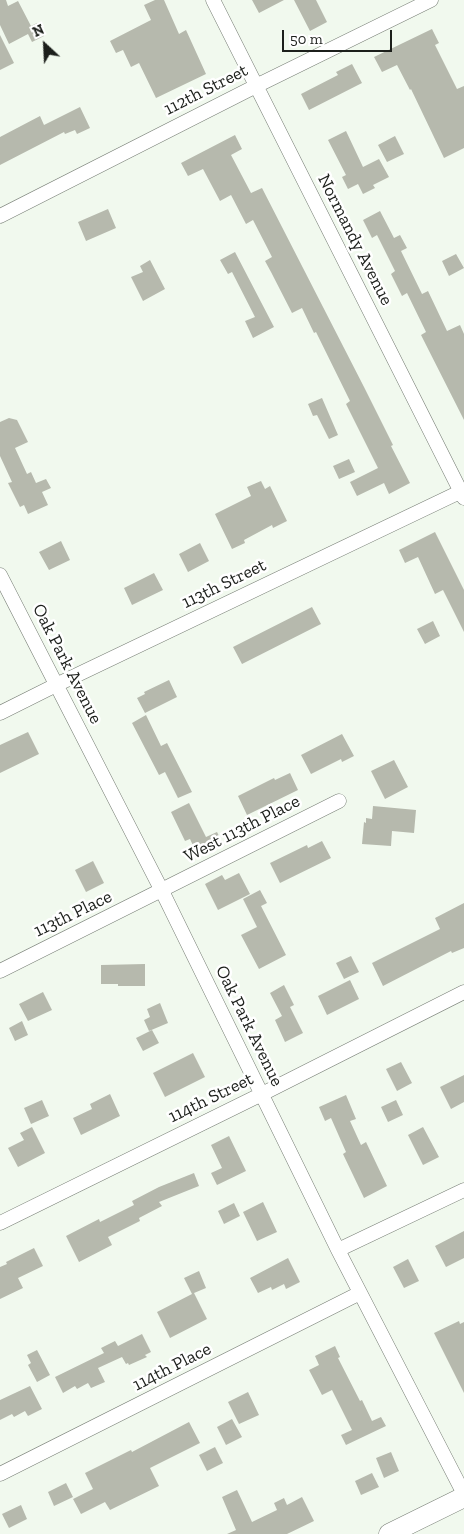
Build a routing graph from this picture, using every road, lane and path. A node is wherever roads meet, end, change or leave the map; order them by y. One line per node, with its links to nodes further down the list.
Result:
1 (212, 0): 3 (street, Normandy Avenue)
2 (431, 0): 3 (street, 112th Street)
3 (256, 86): 4 (street, 112th Street); 5 (street, Normandy Avenue)
4 (0, 216)
5 (463, 493): 7 (street, 113th Street)
6 (0, 575): 7 (street, Oak Park Avenue)
7 (56, 685): 8 (street, 113th Street); 10 (street, Oak Park Avenue)
8 (0, 714)
9 (339, 801): 10 (street, West 113th Place)
10 (162, 890): 11 (street, 113th Place); 13 (street, Oak Park Avenue)
11 (0, 970)
12 (464, 992): 13 (street, 114th Street)
13 (262, 1094): 15 (street, 114th Street); 16 (street, Oak Park Avenue)
14 (464, 1190): 16 (street)
15 (0, 1223)
16 (338, 1250): 17 (street, Oak Park Avenue)
17 (360, 1293): 18 (street, 114th Place); 19 (street, Oak Park Avenue)
18 (0, 1474)
19 (464, 1495): 20 (street)
20 (389, 1534)

